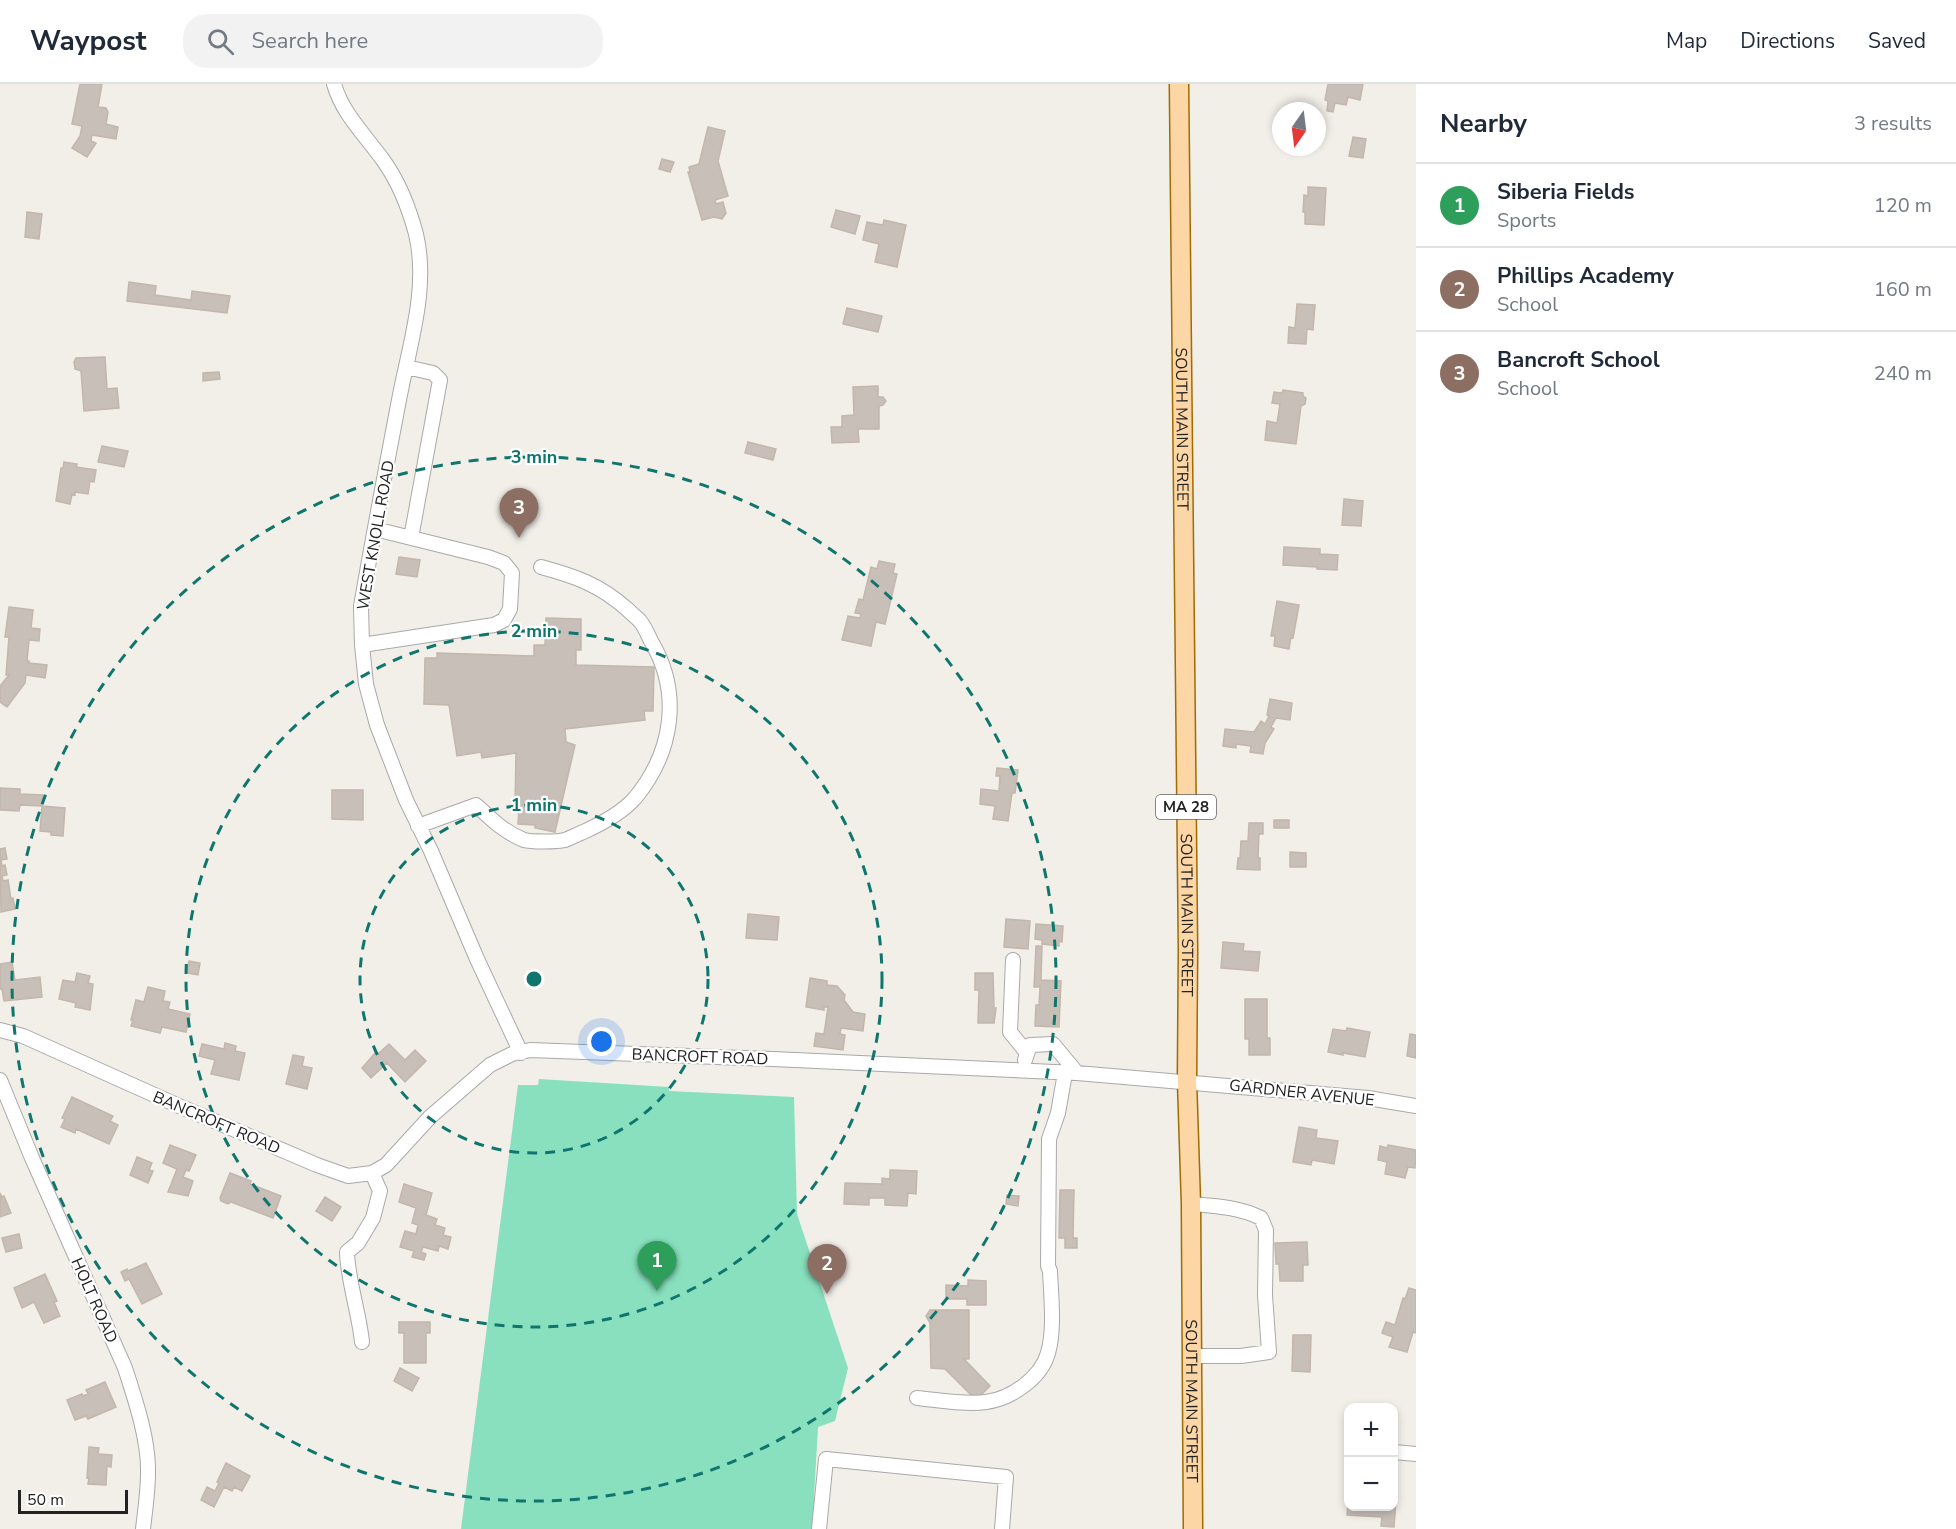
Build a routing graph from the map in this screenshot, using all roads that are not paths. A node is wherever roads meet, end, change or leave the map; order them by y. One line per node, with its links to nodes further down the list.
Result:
1 (334, 84): 3 (street, WEST KNOLL ROAD)
2 (1179, 84): 16 (main road, SOUTH MAIN STREET / MA 28)
3 (406, 367): 4 (street, WEST KNOLL ROAD); 5 (street)
4 (375, 529): 5 (street); 7 (street, WEST KNOLL ROAD)
5 (411, 538): 7 (street)
6 (542, 567): 8 (street)
7 (362, 645): 8 (street, WEST KNOLL ROAD)
8 (418, 826): 11 (street, WEST KNOLL ROAD)
9 (1013, 960): 12 (street)
10 (0, 1030): 18 (street, BANCROFT ROAD)
11 (521, 1053): 13 (street, BANCROFT ROAD); 18 (street, BANCROFT ROAD)
12 (1027, 1053): 13 (street); 14 (street)
13 (1021, 1070): 14 (street, BANCROFT ROAD)
14 (1071, 1073): 16 (street, BANCROFT ROAD); 22 (street)
15 (0, 1080): 25 (street, HOLT ROAD)
16 (1187, 1081): 17 (street, GARDNER AVENUE); 19 (main road, SOUTH MAIN STREET / MA 28)
17 (1416, 1106)
18 (372, 1173): 20 (street)
19 (1191, 1204): 21 (main road, SOUTH MAIN STREET / MA 28); 21 (street)
20 (362, 1342)
21 (1192, 1356): 28 (main road, SOUTH MAIN STREET / MA 28)
22 (917, 1398)
23 (1398, 1452): 24 (street)
24 (1416, 1454)
25 (143, 1529)
26 (819, 1529): 27 (street)
27 (1002, 1529)
28 (1193, 1529)

